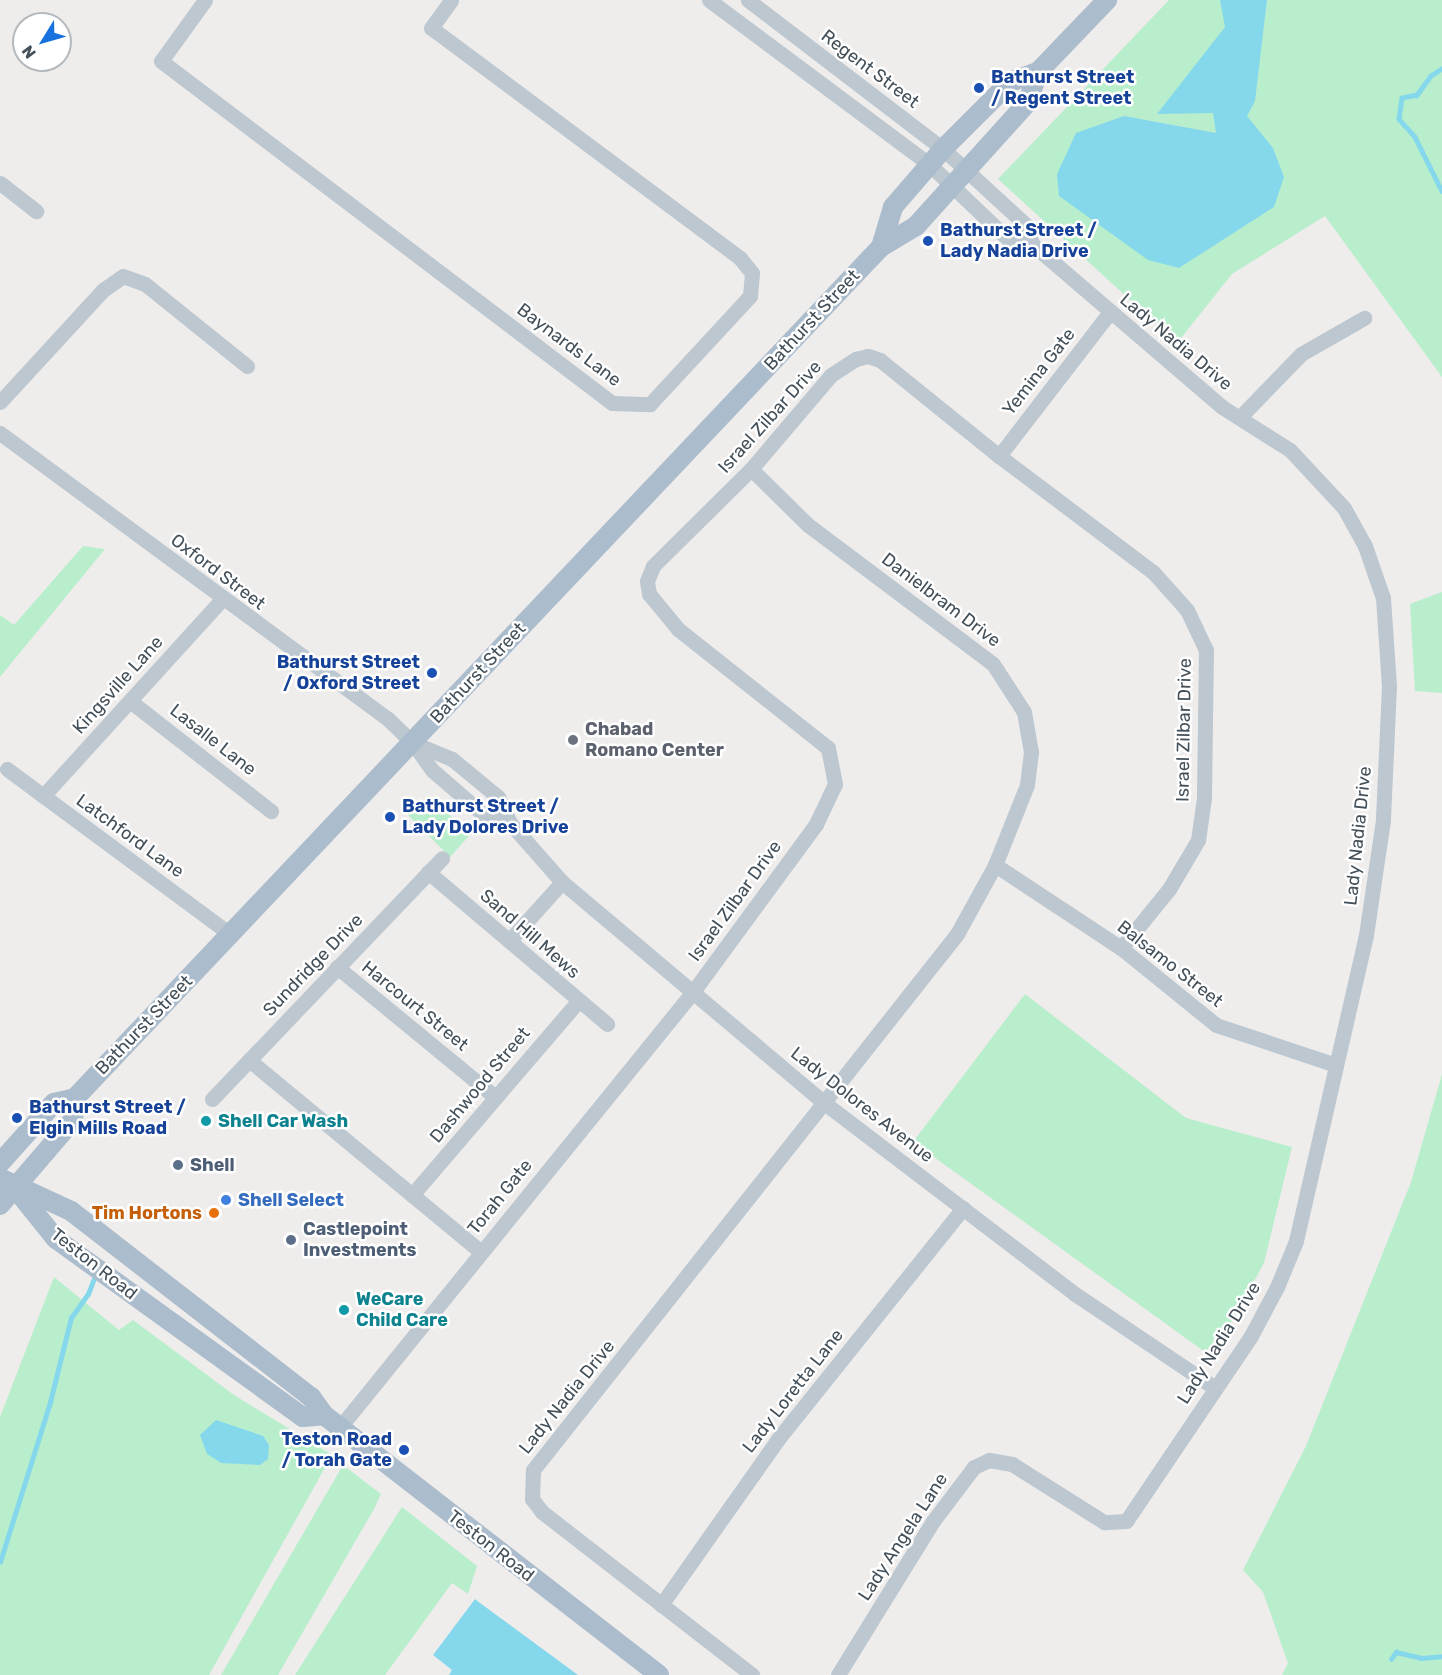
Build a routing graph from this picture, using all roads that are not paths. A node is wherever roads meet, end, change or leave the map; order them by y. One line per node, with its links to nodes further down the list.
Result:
1 (205, 0): 2 (street, Baynards Lane)
2 (451, 0)
3 (709, 0): 8 (street)
4 (748, 0): 7 (street, Regent Street)
5 (1107, 0): 6 (main road, Bathurst Street)
6 (1038, 72): 7 (main road, Bathurst Street); 9 (main road, Bathurst Street)
7 (944, 149): 8 (main road, Bathurst Street); 9 (street, Regent Street)
8 (930, 165): 11 (street, Lady Nadia Drive); 14 (main road, Bathurst Street)
9 (967, 170): 11 (main road, Bathurst Street); 13 (street, Lady Nadia Drive)
10 (0, 183): 12 (street)
11 (952, 186): 13 (street, Lady Nadia Drive); 14 (main road, Bathurst Street)
12 (36, 211)
13 (1032, 244): 15 (street, Lady Nadia Drive)
14 (881, 247): 25 (main road, Bathurst Street)
15 (1110, 312): 19 (street, Lady Nadia Drive); 21 (street, Yemina Gate)
16 (1364, 318): 19 (street)
17 (247, 366): 18 (street)
18 (0, 402)
19 (1241, 416): 42 (street, Lady Nadia Drive)
20 (0, 433): 23 (street, Oxford Street)
21 (999, 456): 22 (street, Israel Zilbar Drive); 36 (street, Israel Zilbar Drive)
22 (751, 469): 31 (street, Danielbram Drive); 38 (street, Israel Zilbar Drive)
23 (222, 599): 24 (street, Kingsville Lane); 25 (street, Oxford Street)
24 (130, 701): 27 (street, Kingsville Lane); 28 (street, Lasalle Lane)
25 (413, 743): 29 (street, Lady Dolores Avenue); 29 (street, Lady Dolores Avenue); 34 (main road, Bathurst Street)
26 (7, 769): 27 (street, Latchford Lane)
27 (43, 796): 34 (street, Latchford Lane)
28 (271, 811)
29 (510, 823): 33 (street, Lady Dolores Avenue)
30 (442, 858): 32 (street, Sundridge Drive)
31 (995, 865): 36 (street, Balsamo Street); 46 (street, Danielbram Drive)
32 (428, 872): 35 (street, Sand Hill Mews); 37 (street, Sundridge Drive)
33 (562, 882): 35 (street); 38 (street, Lady Dolores Avenue)
34 (230, 934): 44 (main road, Bathurst Street)
35 (510, 940): 39 (street, Sand Hill Mews)
36 (1121, 948): 42 (street, Balsamo Street)
37 (337, 967): 41 (street, Sundridge Drive); 43 (street, Harcourt Street)
38 (692, 993): 46 (street, Lady Dolores Avenue); 52 (street, Torah Gate)
39 (578, 1001): 40 (street, Sand Hill Mews); 43 (street, Dashwood Street)
40 (607, 1024)
41 (249, 1060): 45 (street, Sundridge Drive); 49 (street)
42 (1336, 1065): 53 (street, Lady Nadia Drive)
43 (495, 1097): 49 (street, Dashwood Street)
44 (75, 1098): 47 (main road, Bathurst Street); 48 (main road)
45 (212, 1099)
46 (823, 1102): 51 (street, Lady Dolores Avenue); 56 (street, Lady Nadia Drive)
47 (0, 1163)
48 (8, 1183): 50 (main road); 54 (main road, Teston Road); 54 (main road, Teston Road)
49 (412, 1195): 52 (street)
50 (0, 1205)
51 (963, 1208): 53 (street, Lady Dolores Avenue); 56 (street, Lady Loretta Lane)
52 (481, 1252): 54 (street, Torah Gate)
53 (1215, 1388): 55 (street, Lady Nadia Drive)
54 (332, 1421): 57 (main road, Teston Road)
55 (1117, 1523): 59 (street, Lady Angela Lane)
56 (661, 1605): 58 (street, Lady Nadia Drive)
57 (659, 1675)
58 (752, 1675)
59 (838, 1675)

